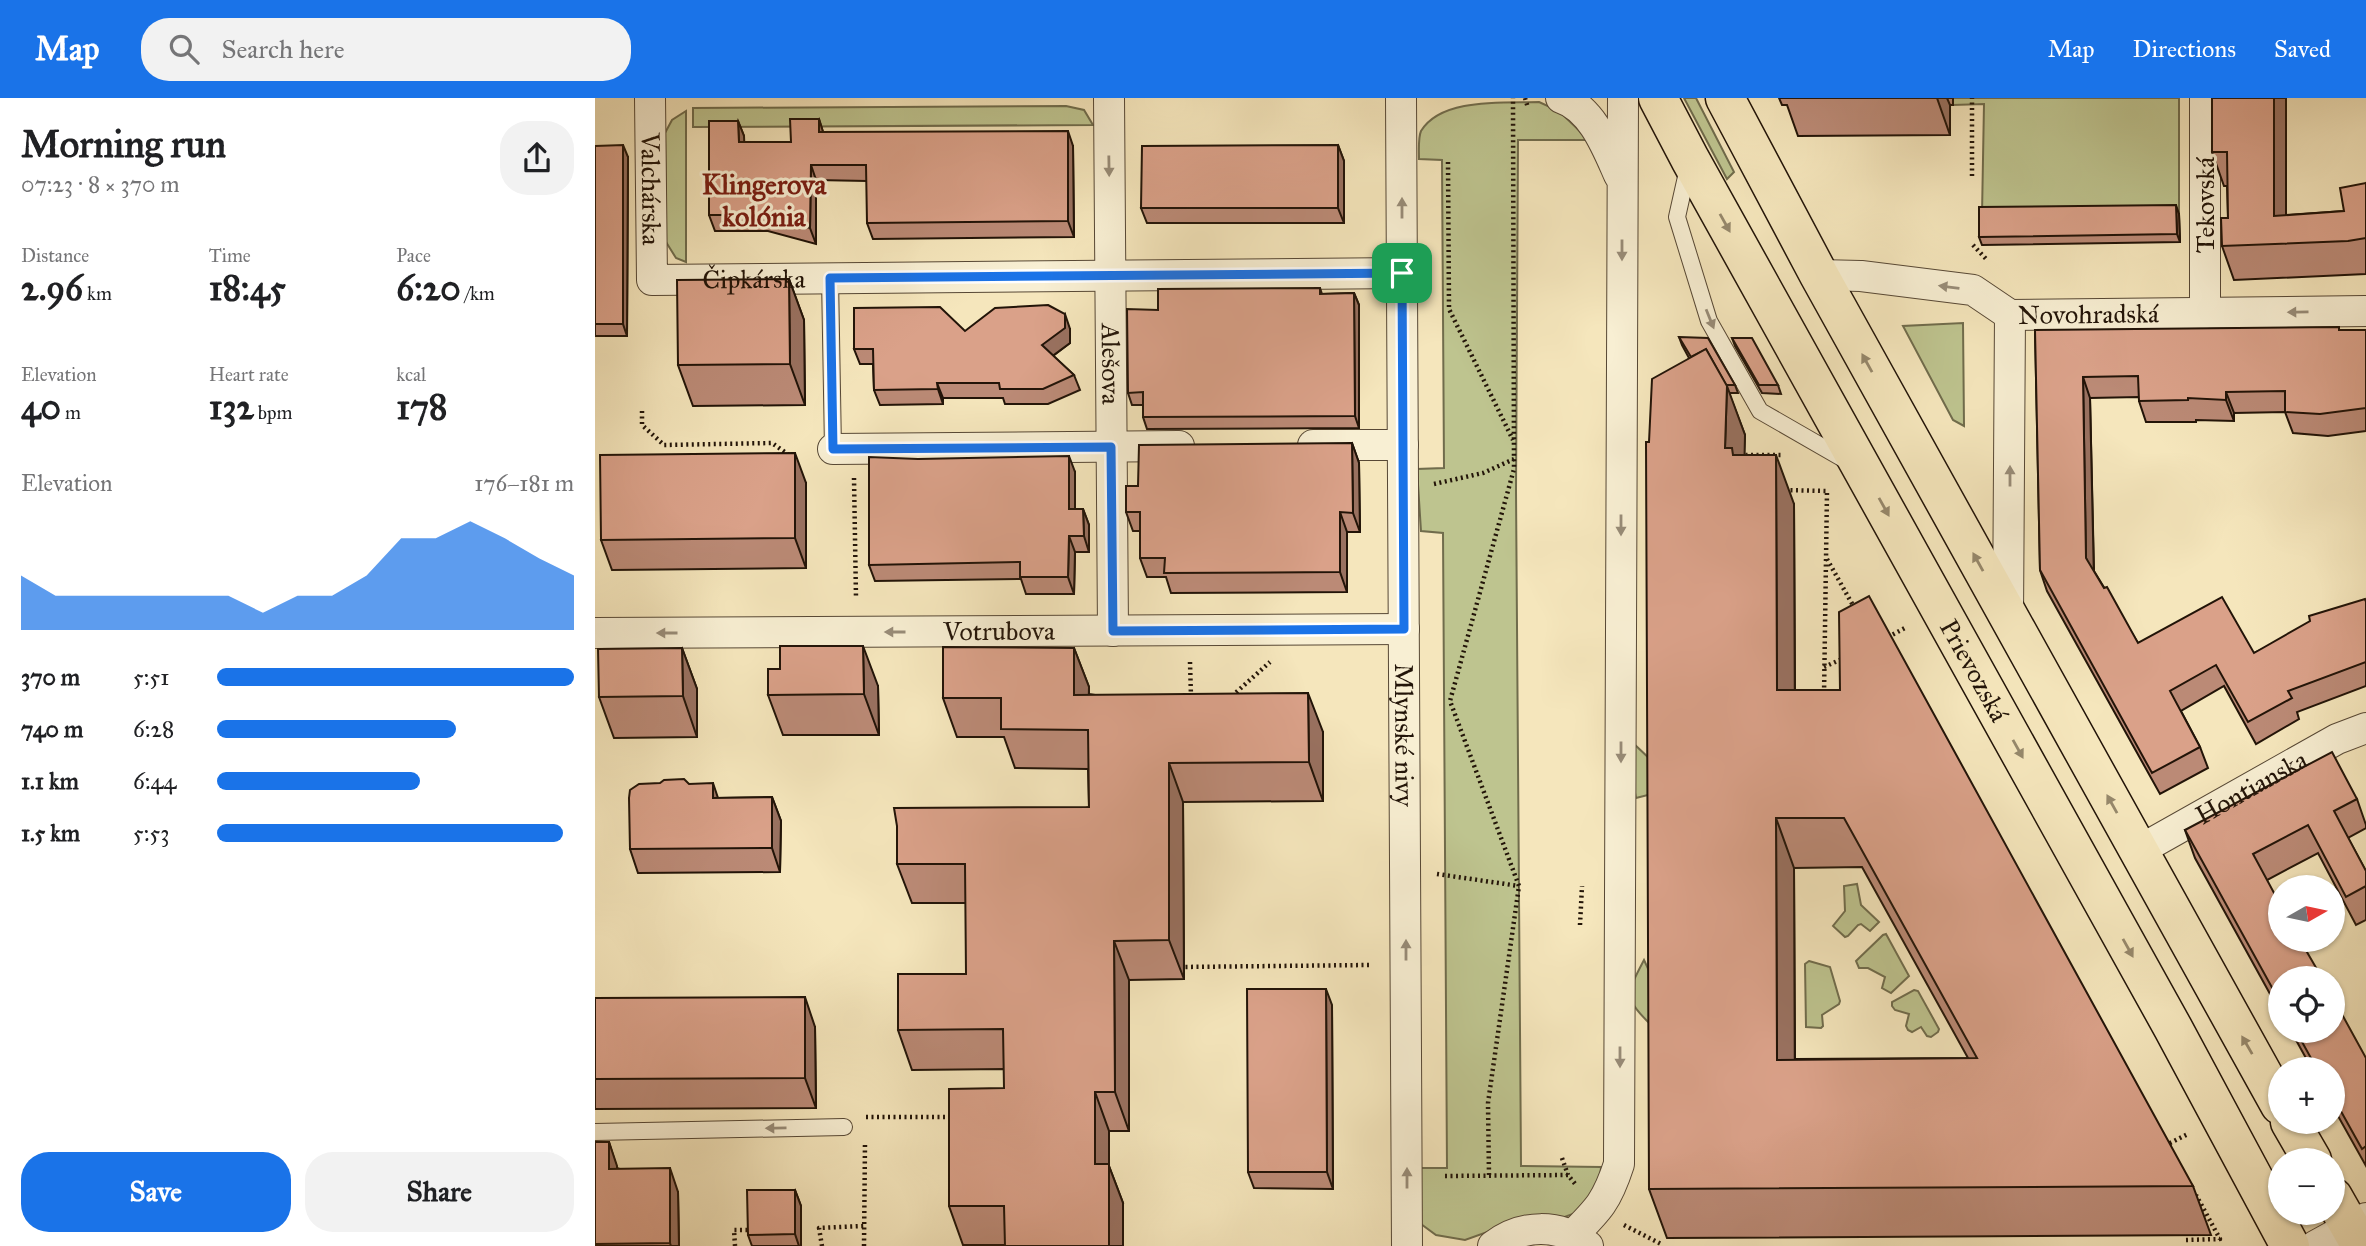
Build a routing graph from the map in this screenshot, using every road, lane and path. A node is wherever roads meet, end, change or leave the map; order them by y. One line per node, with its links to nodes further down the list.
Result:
1 (650, 98): 21 (street, Valchárska)
2 (1108, 98): 19 (street, Alešova, one-way to 19)
3 (1401, 98): 17 (street, Mlynské nivy, one-way to 3)
4 (1513, 98): 26 (path)
5 (1562, 98): 14 (street)
6 (1623, 98): 14 (street)
7 (1658, 98): 11 (main road, Prievozská)
8 (1725, 98): 18 (main road)
9 (1972, 98): 13 (path)
10 (2205, 98): 23 (street, Tekovská)
11 (1690, 159): 36 (main road, Prievozská, one-way to 36); 36 (lane, one-way to 36)
12 (1448, 162): 26 (path)
13 (1972, 176)
14 (1622, 182): 82 (street, one-way to 82)
15 (1973, 245): 16 (path)
16 (1988, 262)
17 (1402, 273): 19 (street, Čipkárska); 27 (street, Mlynské nivy)
18 (1819, 275): 24 (street, Novohradská, one-way to 18); 42 (main road, one-way to 18)
19 (1110, 276): 20 (street, Čipkárska); 30 (street, Alešova)
20 (830, 278): 21 (street, Čipkárska); 31 (lane)
21 (652, 280)
22 (2366, 311): 23 (street, Novohradská, one-way to 23)
23 (2206, 313): 24 (street, Novohradská)
24 (2010, 315): 42 (street, one-way to 24)
25 (642, 411): 34 (path)
26 (1514, 441): 35 (path)
27 (1403, 445): 29 (street); 44 (street, Mlynské nivy)
28 (1201, 446): 30 (street)
29 (1285, 446)
30 (1111, 447): 31 (street); 45 (street, Alešova)
31 (843, 449): 40 (path)
32 (1736, 455): 33 (path)
33 (1792, 455)
34 (791, 457)
35 (1514, 459): 37 (path); 58 (path)
36 (1863, 469): 89 (main road, Prievozská, one-way to 89)
37 (1423, 487)
38 (1775, 489): 39 (path)
39 (1825, 556): 41 (path); 51 (path)
40 (856, 598)
41 (1856, 611)
42 (2008, 618): 56 (main road, one-way to 42)
43 (1905, 628): 47 (path)
44 (1404, 629): 45 (street, Votrubova); 87 (street, Mlynské nivy, one-way to 44)
45 (1113, 631): 46 (street, Votrubova, one-way to 46)
46 (595, 633)
47 (1884, 639)
48 (1849, 656): 51 (path)
49 (1190, 662): 54 (path)
50 (1271, 662): 52 (path)
51 (1824, 667): 53 (path)
52 (1231, 697)
53 (1824, 703)
54 (1191, 709)
55 (2366, 728): 56 (street, Hontianska)
56 (2138, 850): 63 (main road, one-way to 56)
57 (1430, 874): 58 (path)
58 (1519, 886): 72 (path)
59 (1582, 886): 60 (path)
60 (1580, 925)
61 (1369, 965): 62 (path)
62 (1176, 967)
63 (2268, 1083)
64 (956, 1117): 65 (path)
65 (865, 1118)
66 (844, 1127): 68 (lane, one-way to 68)
67 (865, 1131): 79 (path)
68 (595, 1132)
69 (2188, 1134): 70 (path)
70 (2174, 1156)
71 (1562, 1158): 73 (path)
72 (1489, 1175): 73 (path); 74 (path)
73 (1568, 1175): 75 (path)
74 (1444, 1176)
75 (1580, 1190)
76 (2194, 1191): 81 (path)
77 (1618, 1222): 83 (path)
78 (2352, 1222): 90 (street)
79 (864, 1226): 85 (path); 86 (path)
80 (753, 1230): 84 (path)
81 (2186, 1240)
82 (1580, 1241): 88 (street)
83 (1661, 1244)
84 (735, 1246)
85 (822, 1246)
86 (864, 1246)
87 (1407, 1246)
88 (1493, 1246)
89 (2290, 1246)
90 (2315, 1246)

